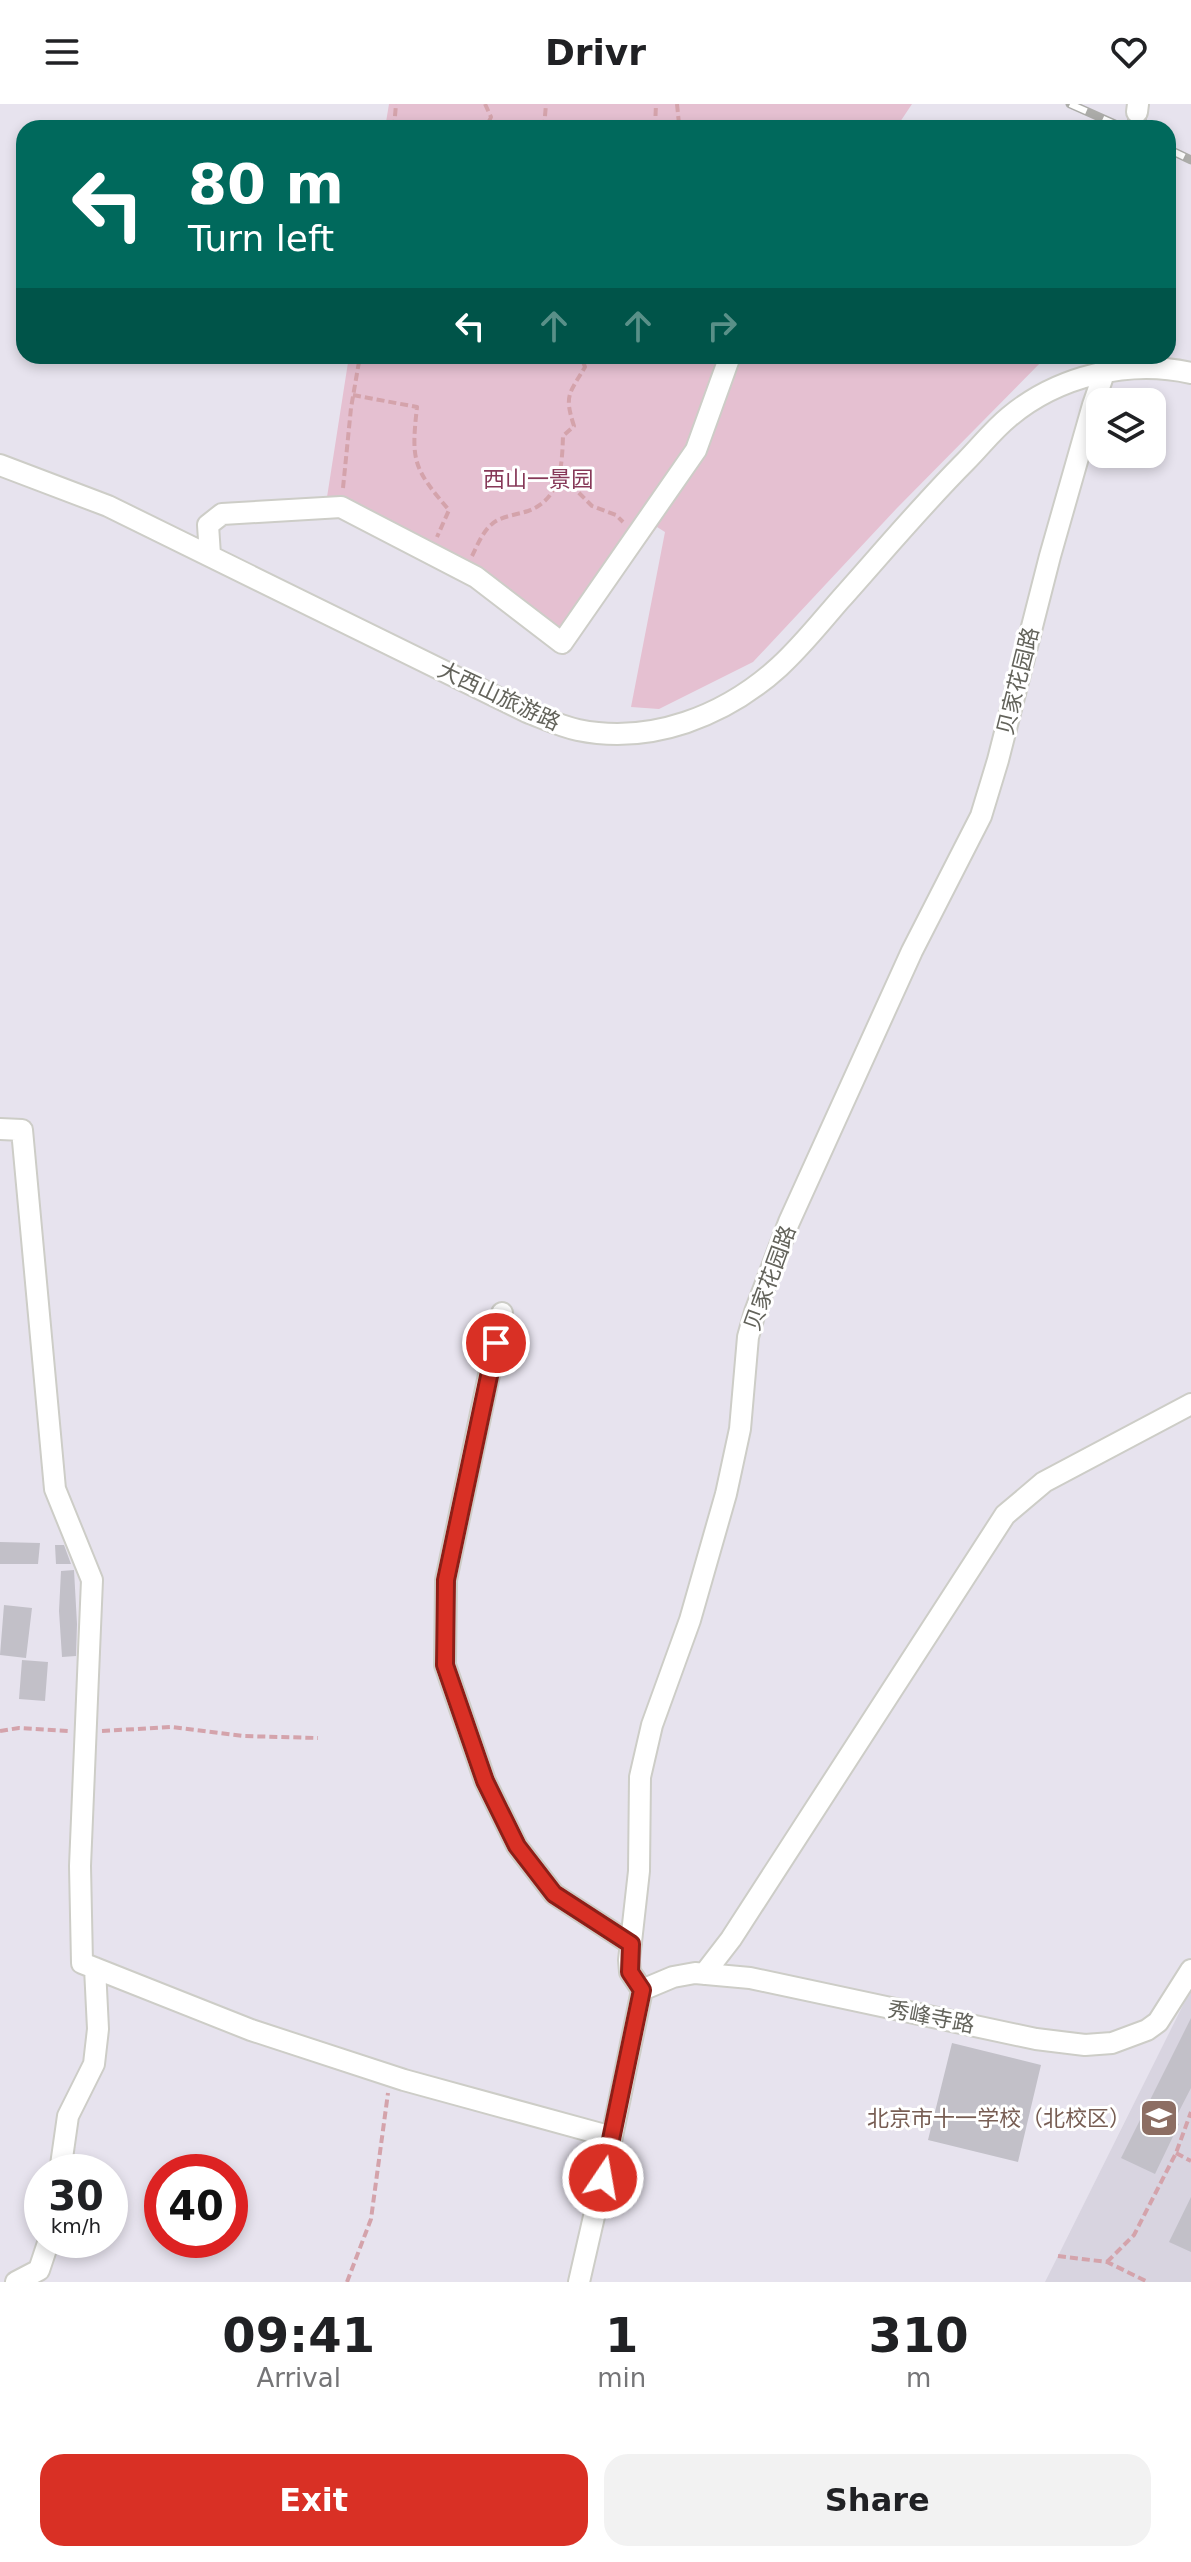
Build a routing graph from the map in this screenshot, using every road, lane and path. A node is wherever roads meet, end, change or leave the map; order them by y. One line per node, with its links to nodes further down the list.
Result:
1 (359, 364): 6 (path)
2 (584, 364): 8 (path)
3 (727, 364): 10 (street)
4 (1107, 364): 5 (street, 大西山旅游路); 12 (street, 大西山旅游路); 20 (street, 贝家花园路)
5 (1191, 373)
6 (353, 395): 9 (path); 11 (path)
7 (0, 465): 12 (street, 大西山旅游路)
8 (558, 481): 10 (path); 13 (path)
9 (341, 507): 11 (street); 12 (street)
10 (637, 534): 13 (street)
11 (430, 553): 13 (street)
12 (210, 555)
13 (464, 570)
14 (0, 1129): 18 (street)
15 (502, 1313): 20 (street)
16 (1191, 1404): 23 (street)
17 (0, 1731): 18 (path)
18 (86, 1732): 19 (path); 21 (street)
19 (318, 1738)
20 (631, 1944): 24 (street, 贝家花园路)
21 (95, 1968): 25 (street); 29 (street)
22 (1191, 1970): 23 (street, 秀峰寺路)
23 (704, 1974): 24 (street, 秀峰寺路)
24 (642, 1990): 27 (street, 贝家花园路)
25 (391, 2075): 27 (street); 35 (path)
26 (1191, 2112): 28 (path)
27 (612, 2137): 36 (street, 贝家花园路)
28 (1176, 2153): 30 (path); 33 (path)
29 (63, 2154)
30 (1191, 2161)
31 (1058, 2256): 33 (path)
32 (43, 2258): 34 (street)
33 (1107, 2262): 37 (path)
34 (16, 2282)
35 (347, 2282)
36 (579, 2282)
37 (1148, 2282)

